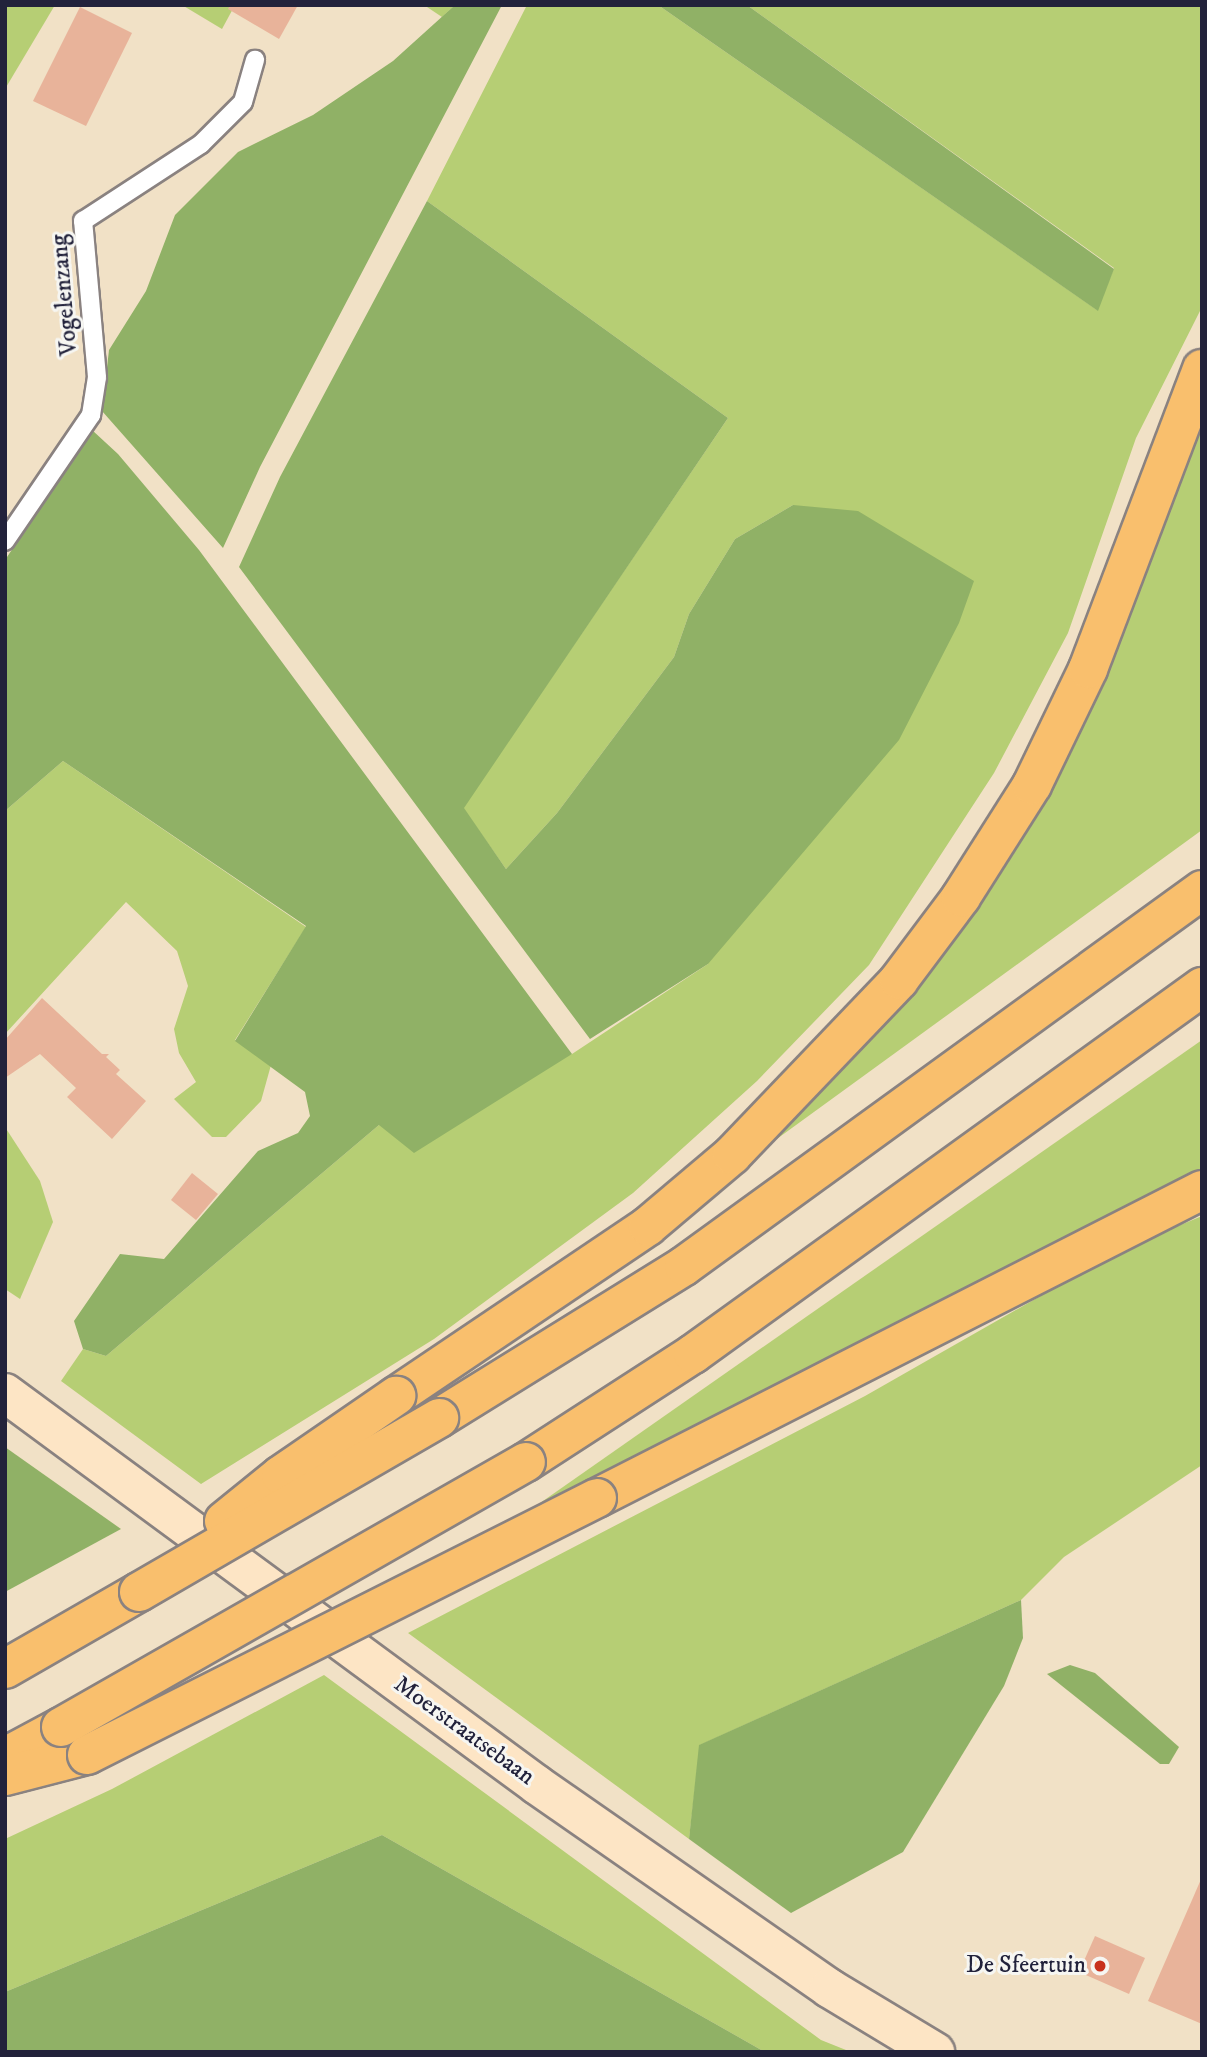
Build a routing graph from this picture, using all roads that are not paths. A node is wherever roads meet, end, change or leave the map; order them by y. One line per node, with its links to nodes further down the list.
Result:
1 (256, 60): 3 (lane, Vogelenzang)
2 (1202, 369): 8 (highway, bridge)
3 (5, 541)
4 (1202, 890): 8 (highway, bridge)
5 (1202, 987): 10 (highway, bridge)
6 (1202, 1190): 11 (highway, bridge)
7 (5, 1393): 12 (street, Moerstraatsebaan)
8 (139, 1592): 9 (highway)
9 (5, 1670)
10 (5, 1757)
11 (5, 1776)
12 (934, 2052)

